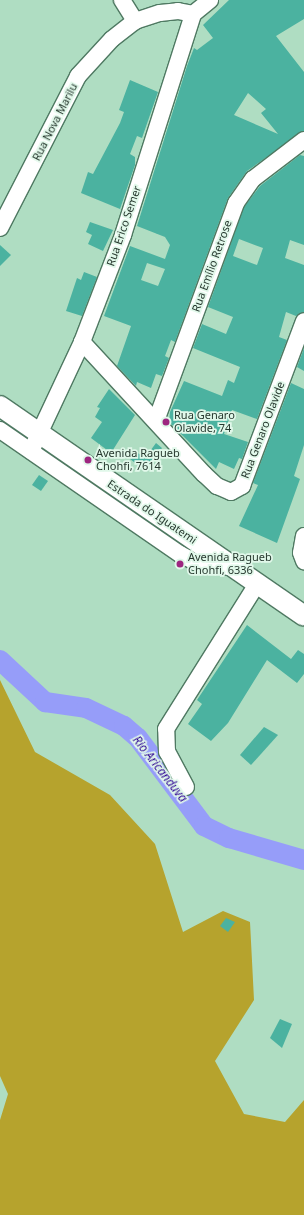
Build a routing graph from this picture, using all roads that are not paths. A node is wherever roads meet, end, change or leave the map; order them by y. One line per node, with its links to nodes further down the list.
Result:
1 (122, 0): 4 (street)
2 (210, 0): 3 (street)
3 (185, 8): 4 (street, Rua Nova Marilu); 8 (street, Rua Erico Semer)
4 (136, 21): 6 (street, Rua Nova Marilu)
5 (304, 140): 10 (street, Rua Emílio Retrose)
6 (0, 228)
7 (304, 321): 10 (street, Rua Genaro Olavide)
8 (82, 342): 10 (street, Rua Genaro Olavide); 12 (street, Rua Erico Semer)
9 (0, 406): 12 (main road, Estrada do Iguatemi)
10 (156, 418)
11 (0, 430): 13 (street)
12 (39, 433): 13 (street, Rua Erico Semer); 16 (main road, Estrada do Iguatemi)
13 (31, 451): 16 (street)
14 (304, 536): 15 (street)
15 (304, 562)
16 (235, 568): 17 (main road, Estrada do Iguatemi)
17 (257, 584): 18 (main road, Estrada do Iguatemi); 19 (street)
18 (304, 616)
19 (186, 787)

